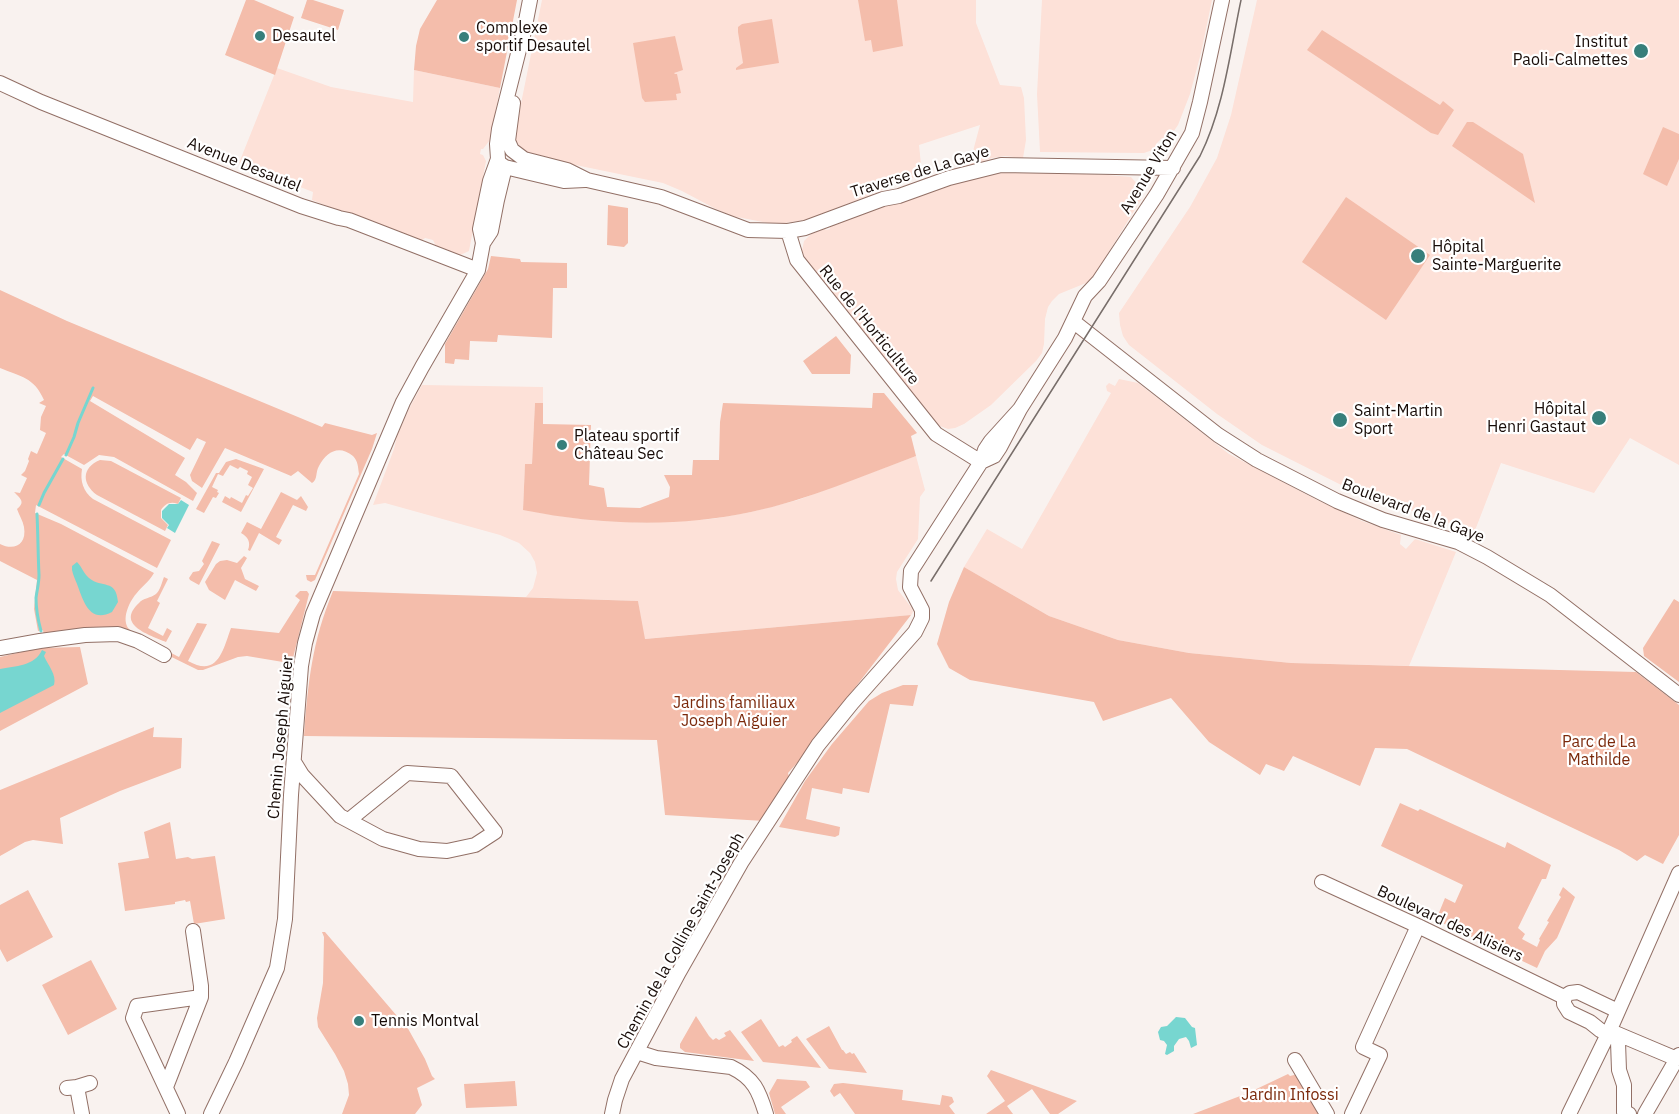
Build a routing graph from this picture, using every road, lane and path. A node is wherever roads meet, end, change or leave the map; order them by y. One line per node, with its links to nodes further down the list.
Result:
1 (530, 0): 4 (street, Chemin Joseph Aiguier)
2 (1222, 0): 5 (street, Avenue Viton)
3 (0, 83): 7 (street, Avenue Desautel)
4 (506, 158): 6 (street); 7 (street, Chemin Joseph Aiguier)
5 (1173, 168): 6 (street, Traverse de La Gaye); 8 (street, Avenue Viton)
6 (788, 231): 10 (street, Rue de l'Horticulture)
7 (478, 270): 16 (street, Chemin Joseph Aiguier)
8 (1074, 322): 9 (street, Avenue Viton); 15 (street, Boulevard de la Gaye)
9 (1020, 409): 10 (street, Chemin de la Colline Saint-Joseph)
10 (981, 462): 26 (street, Chemin de la Colline Saint-Joseph)
11 (0, 635): 12 (street)
12 (17, 645): 13 (street); 14 (street)
13 (0, 648)
14 (164, 655)
15 (1679, 695)
16 (294, 762): 17 (street); 31 (street, Chemin Joseph Aiguier)
17 (349, 820): 17 (street)
18 (1679, 873): 24 (street)
19 (1322, 882): 20 (street, Boulevard des Alisiers)
20 (1418, 926): 23 (street, Boulevard des Alisiers); 38 (street)
21 (194, 931): 22 (street)
22 (201, 997): 30 (street); 30 (street)
23 (1564, 997): 24 (street); 25 (street)
24 (1618, 1011): 25 (street)
25 (1612, 1033): 27 (street); 39 (street); 40 (street)
26 (637, 1052): 35 (street, Chemin de la Colline Saint-Joseph); 36 (street)
27 (1678, 1058): 41 (street)
28 (1295, 1060): 37 (street)
29 (78, 1086): 32 (street)
30 (166, 1087): 33 (street)
31 (212, 1112): 34 (street)
32 (82, 1114)
33 (178, 1114)
34 (197, 1114)
35 (612, 1114)
36 (766, 1114)
37 (1327, 1114)
38 (1352, 1114)
39 (1569, 1114)
40 (1629, 1114)
41 (1645, 1114)

